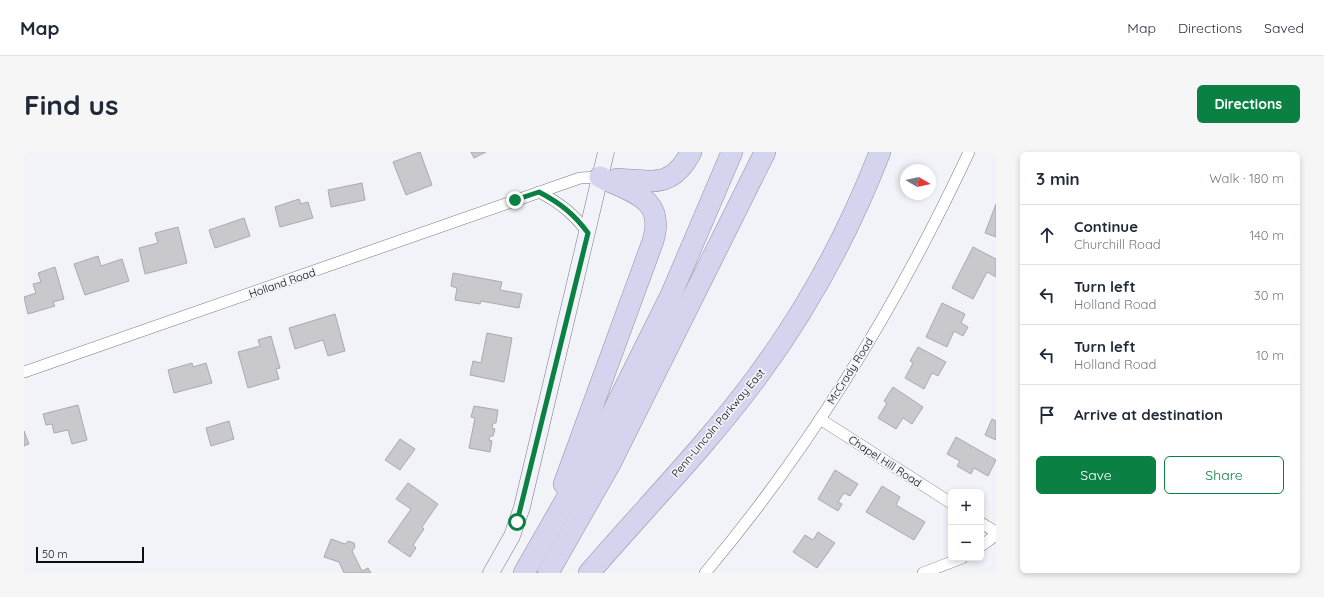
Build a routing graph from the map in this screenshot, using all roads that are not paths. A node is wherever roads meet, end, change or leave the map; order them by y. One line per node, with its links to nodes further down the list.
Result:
1 (606, 152): 8 (street)
2 (691, 152): 8 (highway)
3 (732, 152): 11 (highway)
4 (748, 152): 11 (highway)
5 (765, 152): 22 (highway)
6 (880, 152): 23 (highway, Penn-Lincoln Parkway East)
7 (969, 152): 13 (street, McCrady Road)
8 (600, 177): 9 (street, Holland Road); 10 (street); 18 (highway)
9 (539, 192): 10 (street); 12 (street, Holland Road)
10 (588, 233): 20 (street)
11 (671, 295): 18 (highway)
12 (24, 372)
13 (820, 419): 14 (street, Chapel Hill Road); 24 (street, McCrady Road)
14 (948, 501)
15 (984, 525): 16 (street)
16 (996, 534): 17 (street)
17 (984, 544)
18 (541, 545): 21 (highway)
19 (954, 561): 25 (street)
20 (491, 573)
21 (524, 573)
22 (548, 573)
23 (589, 573)
24 (705, 573)
25 (923, 573)

